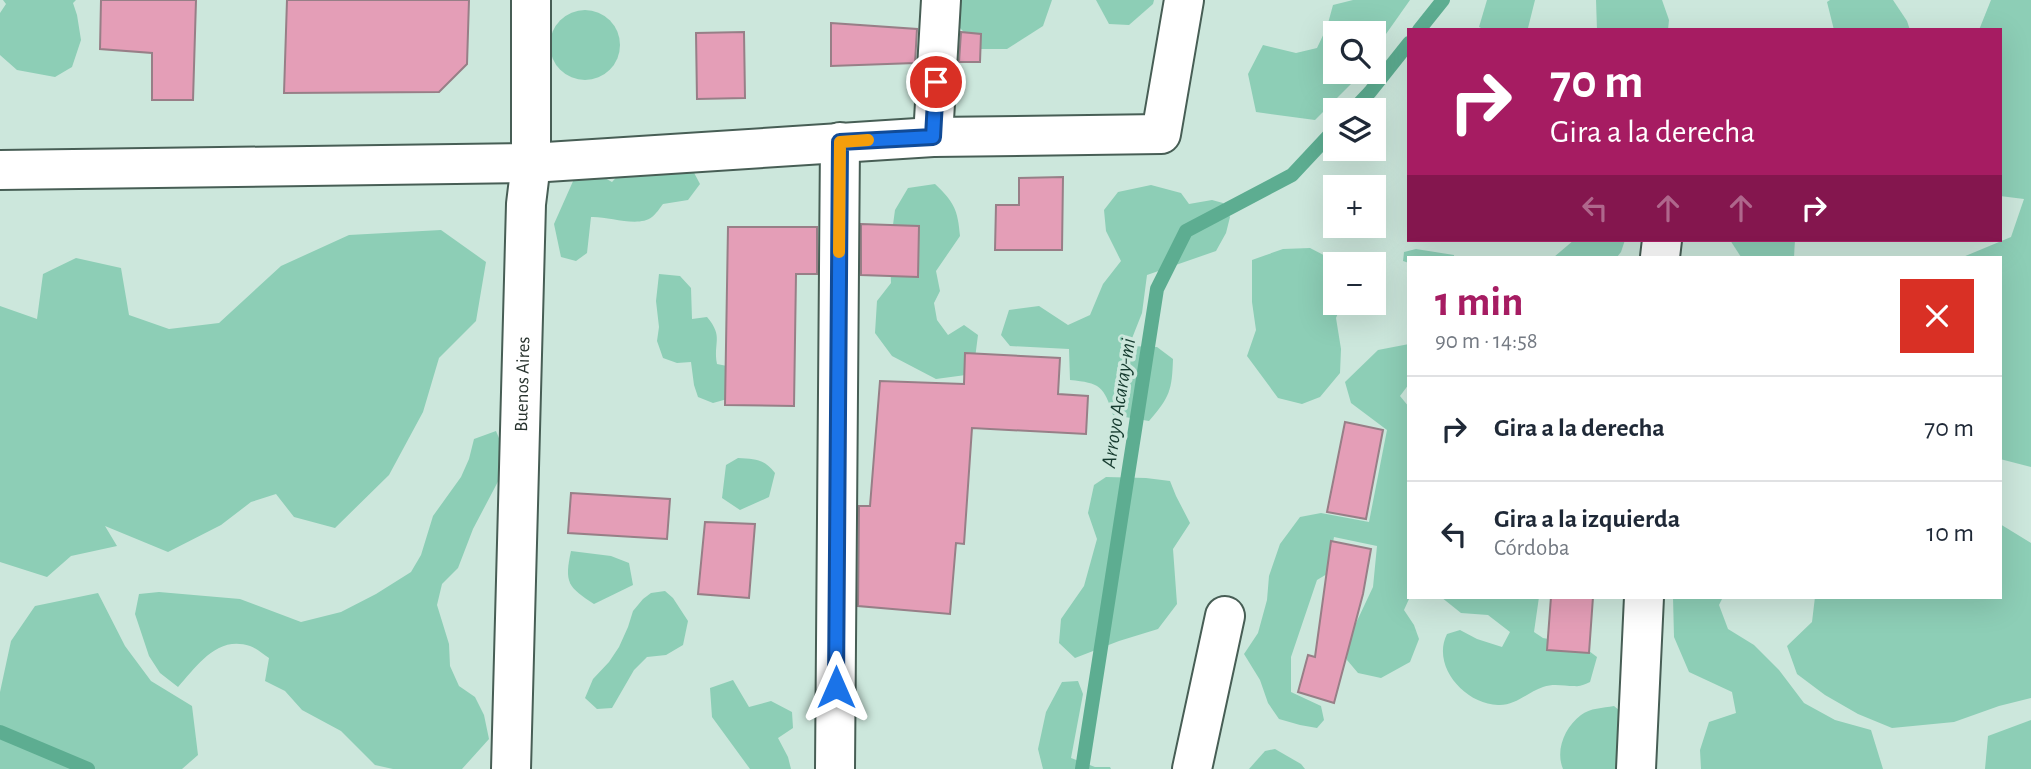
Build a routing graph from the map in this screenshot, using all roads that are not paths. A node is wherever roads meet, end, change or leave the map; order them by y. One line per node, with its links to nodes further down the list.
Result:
1 (531, 0): 6 (street, Buenos Aires)
2 (941, 0): 4 (street)
3 (1184, 0): 4 (street)
4 (933, 137): 5 (street)
5 (840, 142): 6 (street); 11 (street)
6 (531, 163): 7 (street); 10 (street, Buenos Aires)
7 (0, 170)
8 (1644, 599): 13 (street)
9 (1225, 616): 12 (street)
10 (511, 769)
11 (835, 769)
12 (1192, 769)
13 (1636, 769)

